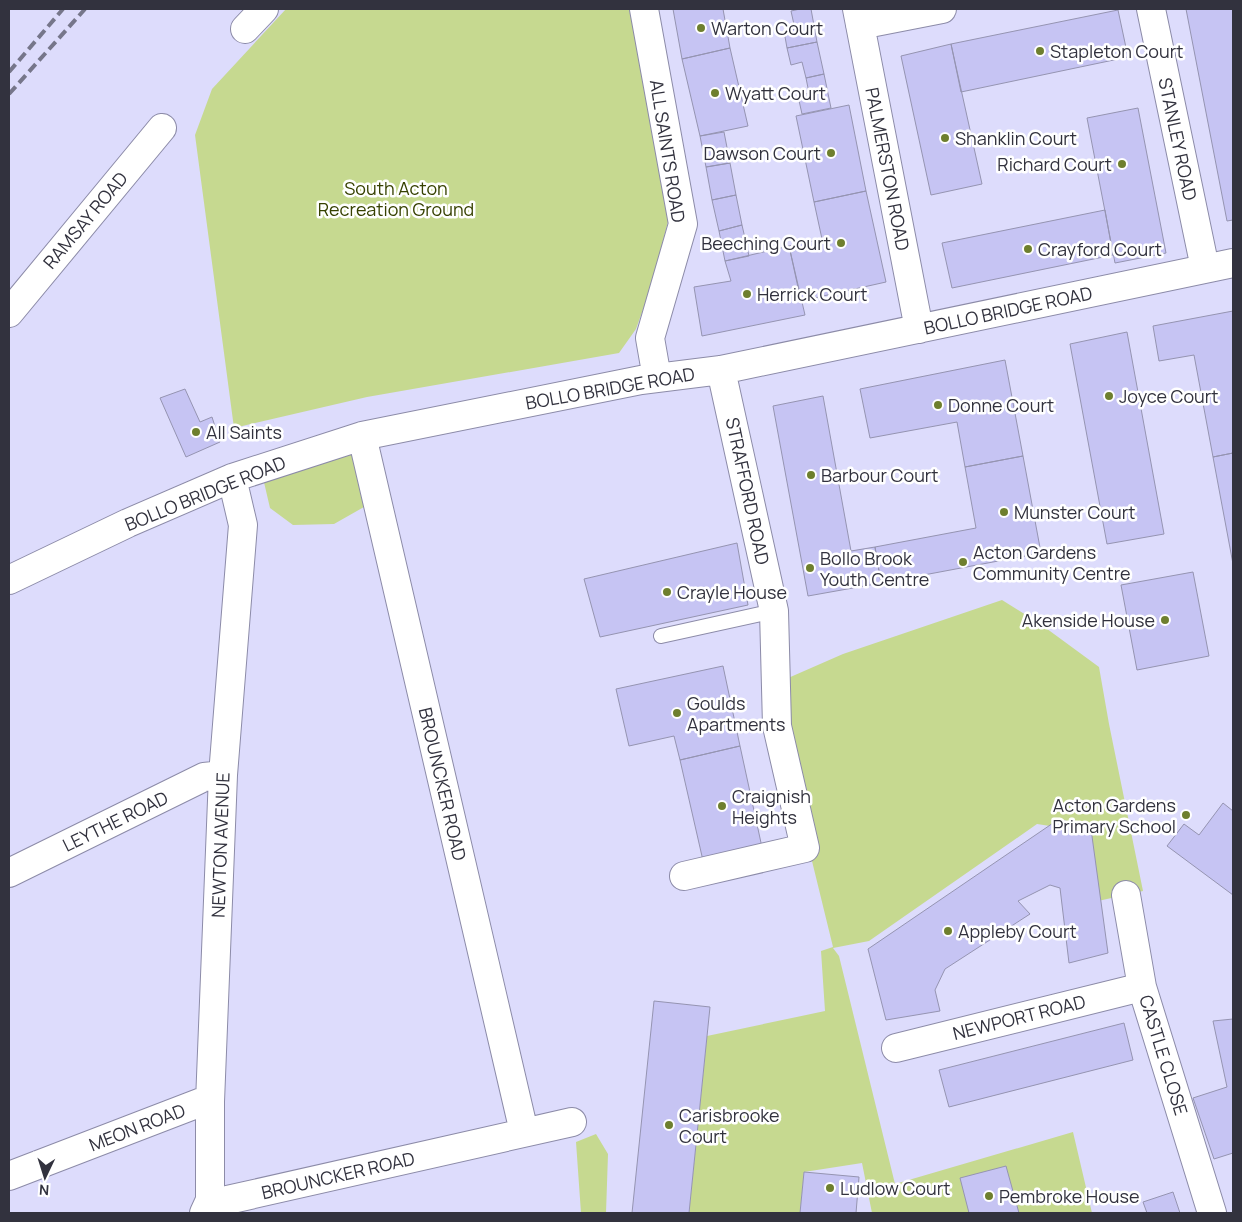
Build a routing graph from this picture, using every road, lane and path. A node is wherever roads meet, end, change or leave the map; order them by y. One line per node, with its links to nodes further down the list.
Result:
1 (264, 9): 6 (street)
2 (644, 9): 13 (street, ALL SAINTS ROAD)
3 (942, 9): 5 (street)
4 (1151, 9): 9 (street, STANLEY ROAD)
5 (858, 17): 11 (street, PALMERSTON ROAD)
6 (245, 29)
7 (162, 128): 10 (street, RAMSAY ROAD)
8 (1233, 263): 9 (street, BOLLO BRIDGE ROAD)
9 (1205, 268): 11 (street, BOLLO BRIDGE ROAD)
10 (9, 313)
11 (919, 329): 12 (street, BOLLO BRIDGE ROAD)
12 (721, 370): 13 (street, BOLLO BRIDGE ROAD); 17 (street, STRAFFORD ROAD)
13 (657, 378): 14 (street, BOLLO BRIDGE ROAD)
14 (362, 436): 15 (street, BOLLO BRIDGE ROAD); 27 (street, BROUNCKER ROAD)
15 (232, 478): 16 (street, BOLLO BRIDGE ROAD); 19 (street, NEWTON AVENUE)
16 (9, 580)
17 (774, 611): 18 (lane); 21 (street, STRAFFORD ROAD)
18 (661, 636)
19 (223, 775): 20 (street, LEYTHE ROAD); 25 (street, NEWTON AVENUE)
20 (9, 873)
21 (684, 876)
22 (1126, 895): 23 (street, CASTLE CLOSE)
23 (1142, 987): 24 (street, NEWPORT ROAD); 30 (street, CASTLE CLOSE)
24 (896, 1048)
25 (210, 1102): 28 (street, MEON ROAD); 29 (street, NEWTON AVENUE)
26 (572, 1122): 27 (street, BROUNCKER ROAD)
27 (524, 1132): 29 (street, BROUNCKER ROAD)
28 (9, 1176)
29 (207, 1207)
30 (1212, 1213)

